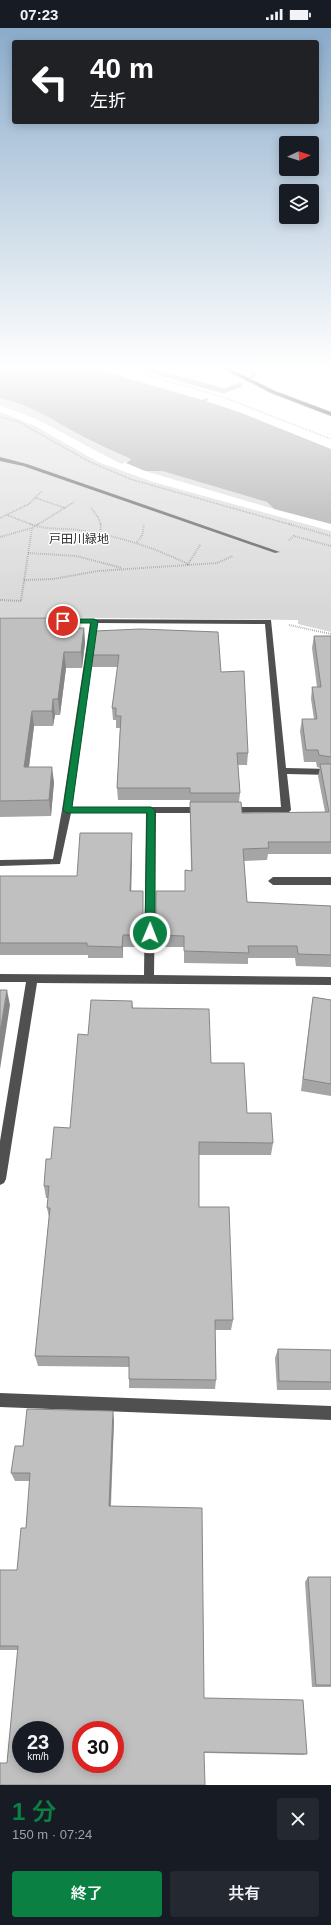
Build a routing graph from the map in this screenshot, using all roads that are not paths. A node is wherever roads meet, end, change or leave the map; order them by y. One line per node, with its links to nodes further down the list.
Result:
1 (0, 459): 2 (street)
2 (277, 552)
3 (47, 621): 4 (street)
4 (94, 621): 5 (street); 7 (street)
5 (284, 771): 6 (street); 8 (street)
6 (331, 772)
7 (67, 810): 8 (street); 9 (street)
8 (151, 810): 14 (street)
9 (0, 862)
10 (331, 881): 11 (street)
11 (273, 882)
12 (0, 978): 13 (street)
13 (32, 978): 14 (street); 16 (street)
14 (149, 979): 15 (street)
15 (331, 981)
16 (0, 1179)
17 (0, 1400): 18 (street)
18 (331, 1414)

